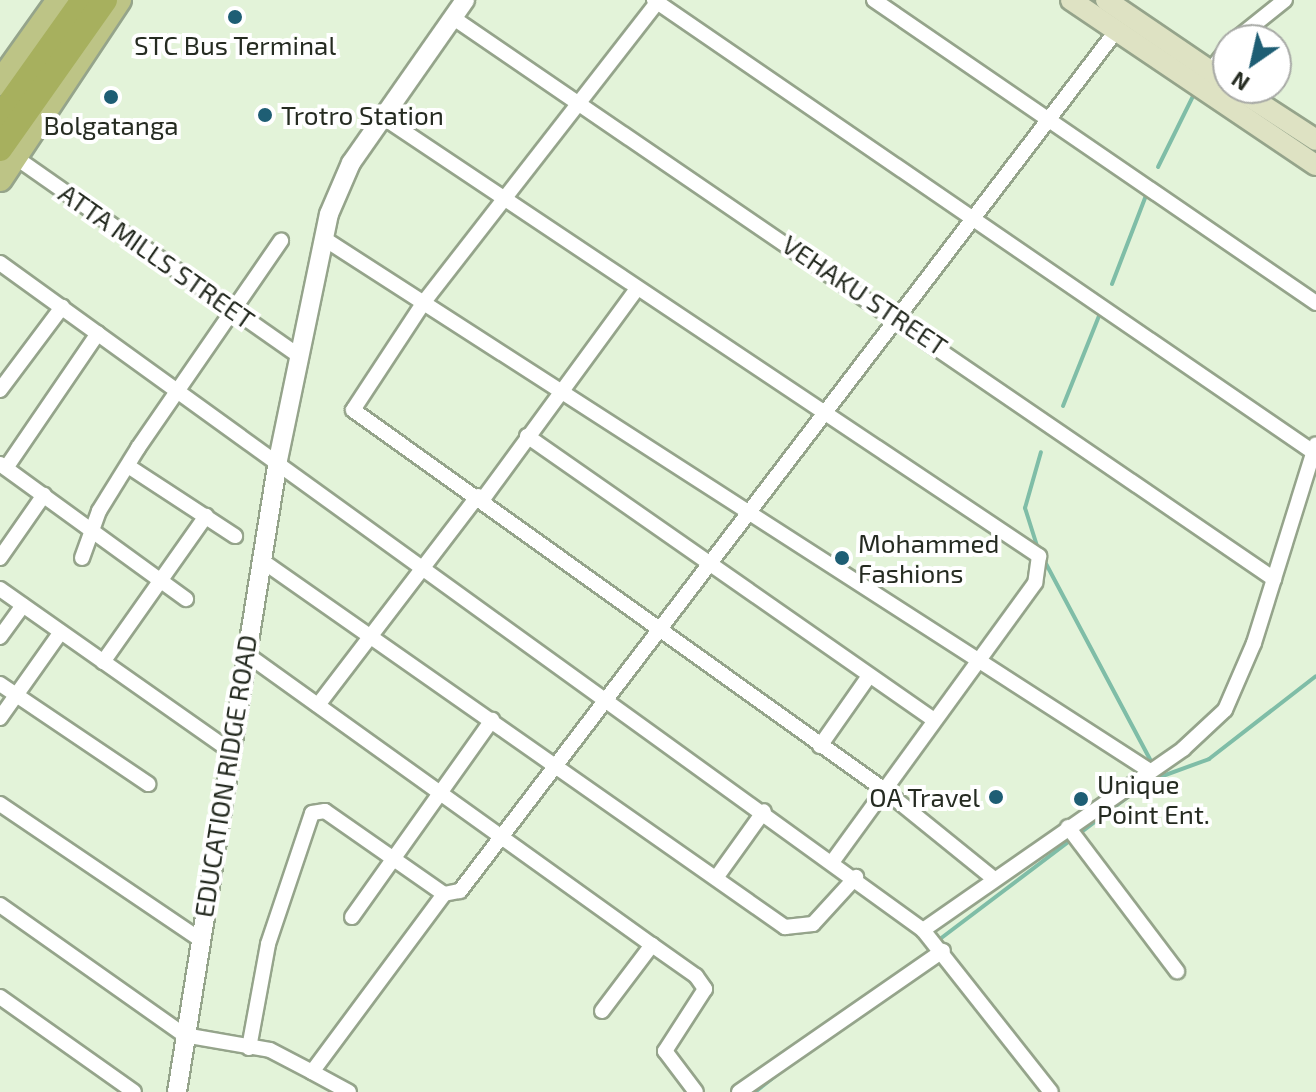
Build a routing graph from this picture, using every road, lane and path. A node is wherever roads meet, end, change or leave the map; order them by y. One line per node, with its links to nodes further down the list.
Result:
1 (59, 0): 17 (main road)
2 (83, 0): 14 (highway)
3 (105, 0): 14 (highway)
4 (119, 0): 24 (main road)
5 (465, 0): 11 (street, EDUCATION RIDGE ROAD)
6 (874, 0): 22 (street)
7 (1071, 0): 13 (main road)
8 (1106, 0): 16 (main road)
9 (1285, 0): 12 (street)
10 (657, 1): 18 (street); 28 (street)
11 (452, 17): 18 (street, VEHAKU STREET); 20 (street, EDUCATION RIDGE ROAD)
12 (1255, 24)
13 (1116, 31): 22 (street); 25 (main road)
14 (70, 36): 21 (highway); 24 (highway)
15 (1212, 69): 16 (street)
16 (1210, 71)
17 (0, 83)
18 (580, 102): 27 (street); 37 (street, VEHAKU STREET)
19 (1261, 104): 23 (main road)
20 (381, 116): 27 (street); 29 (street, EDUCATION RIDGE ROAD)
21 (0, 117)
22 (1047, 121): 28 (street); 34 (street)
23 (1316, 140)
24 (7, 153): 26 (main road); 36 (street, ATTA MILLS STREET)
25 (1316, 165)
26 (0, 179)
27 (502, 201): 32 (street); 33 (street)
28 (973, 216): 37 (street); 45 (street)
29 (323, 238): 33 (street); 39 (street, EDUCATION RIDGE ROAD)
30 (281, 241): 36 (street)
31 (0, 263): 35 (street)
32 (635, 291): 41 (street); 43 (street)
33 (424, 302): 41 (street); 50 (street)
34 (1316, 303)
35 (62, 307): 38 (street); 42 (street)
36 (233, 309): 39 (street, ATTA MILLS STREET); 40 (street)
37 (897, 316): 43 (street); 60 (street, VEHAKU STREET)
38 (98, 333): 40 (street); 47 (street)
39 (299, 356): 46 (street, EDUCATION RIDGE ROAD)
40 (178, 388): 46 (street); 48 (street)
41 (559, 389): 44 (street); 51 (street)
42 (0, 390)
43 (821, 412): 51 (street); 70 (street)
44 (527, 436): 50 (street); 57 (street)
45 (1315, 450): 60 (street)
46 (278, 460): 58 (street, EDUCATION RIDGE ROAD); 59 (street)
47 (3, 466): 49 (street)
48 (128, 466): 52 (street); 53 (street)
49 (44, 495): 53 (street); 55 (street)
50 (481, 497): 59 (street); 65 (street)
51 (747, 507): 57 (street); 70 (street)
52 (206, 516): 54 (street); 61 (street)
53 (91, 530): 56 (street); 61 (street)
54 (235, 536)
55 (0, 558)
56 (82, 558)
57 (707, 558): 65 (street); 72 (street)
58 (261, 560): 67 (street); 69 (street, EDUCATION RIDGE ROAD)
59 (425, 567): 67 (street); 75 (street)
60 (1274, 579): 83 (street)
61 (159, 580): 63 (street); 71 (street)
62 (0, 589): 64 (street)
63 (186, 599)
64 (23, 605): 66 (street); 68 (street)
65 (655, 628): 75 (street); 80 (street)
66 (61, 632): 71 (street); 74 (street)
67 (370, 636): 76 (street); 79 (street)
68 (0, 637)
69 (245, 653): 76 (street); 81 (street, EDUCATION RIDGE ROAD)
70 (982, 656): 78 (street); 83 (street)
71 (103, 662): 81 (street)
72 (869, 676): 78 (street); 80 (street)
73 (0, 684): 74 (street)
74 (16, 696): 77 (street); 84 (street)
75 (605, 696): 82 (street); 88 (street)
76 (318, 705): 86 (street)
77 (0, 718)
78 (933, 719): 85 (street)
79 (492, 720): 82 (street); 86 (street)
80 (820, 746): 85 (street)
81 (229, 750): 100 (street, EDUCATION RIDGE ROAD)
82 (555, 763): 90 (street); 94 (street)
83 (1150, 771): 89 (street)
84 (148, 784)
85 (883, 789): 92 (street); 95 (street)
86 (439, 792): 90 (street); 91 (street)
87 (0, 804): 100 (street)
88 (764, 811): 92 (street); 94 (street)
89 (1068, 827): 95 (street); 103 (street)
90 (500, 835): 96 (street); 101 (street)
91 (391, 856): 96 (street); 98 (street); 107 (street)
92 (833, 861): 93 (street)
93 (856, 877): 94 (street); 99 (street)
94 (716, 878)
95 (994, 879): 99 (street)
96 (444, 894): 108 (street)
97 (0, 905): 106 (street)
98 (352, 917)
99 (923, 930): 102 (street)
100 (198, 938): 106 (street, EDUCATION RIDGE ROAD)
101 (652, 945): 105 (street); 112 (street)
102 (943, 951): 113 (street); 114 (street)
103 (1177, 971)
104 (0, 997): 109 (street)
105 (602, 1011)
106 (184, 1035): 107 (street); 110 (street, EDUCATION RIDGE ROAD)
107 (249, 1048): 108 (street)
108 (312, 1072): 111 (street)
109 (134, 1092)
110 (177, 1092)
111 (349, 1092)
112 (696, 1092)
113 (739, 1092)
114 (1051, 1092)

